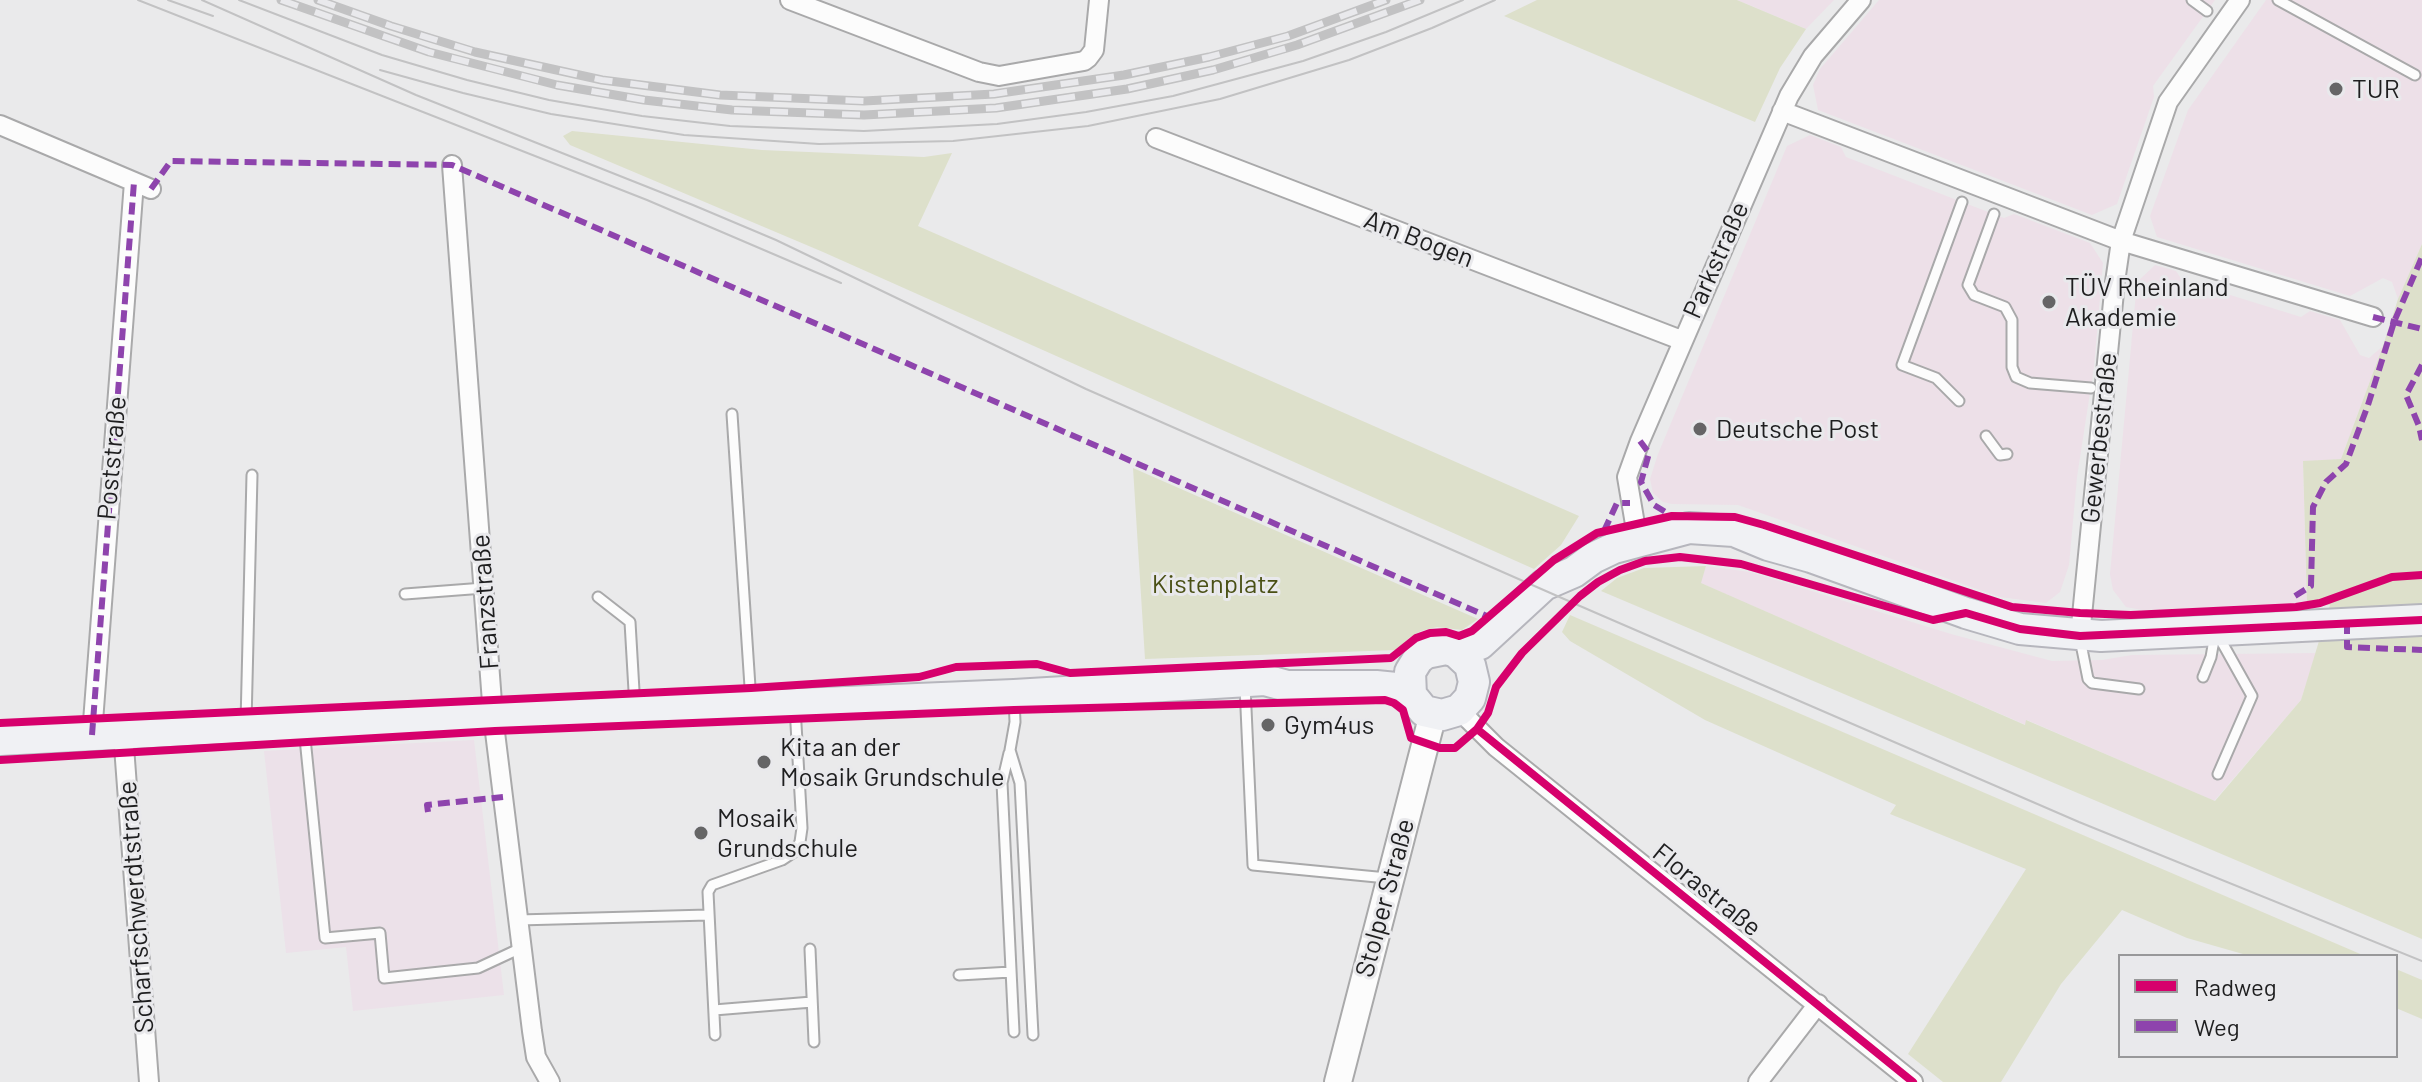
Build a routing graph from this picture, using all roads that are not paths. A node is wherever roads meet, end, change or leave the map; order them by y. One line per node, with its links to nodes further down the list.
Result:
1 (790, 0): 2 (street)
2 (1099, 0)
3 (1861, 0): 9 (street, Parkstraße)
4 (2240, 0): 15 (street, Gewerbestraße)
5 (2278, 0): 8 (lane)
6 (2195, 1): 7 (lane)
7 (2207, 11)
8 (2415, 75)
9 (1782, 111): 15 (street); 17 (street, Parkstraße)
10 (0, 125): 47 (street, Poststraße)
11 (1156, 138): 17 (street, Am Bogen)
12 (452, 165): 26 (street, Franzstraße)
13 (1962, 202): 19 (lane)
14 (1994, 214): 18 (lane)
15 (2121, 241): 16 (street); 31 (street, Gewerbestraße)
16 (2373, 317)
17 (1681, 340): 24 (street, Parkstraße)
18 (2091, 388)
19 (1959, 401)
20 (732, 414): 40 (lane)
21 (1986, 436): 22 (lane)
22 (2007, 454)
23 (252, 475): 45 (lane)
24 (1642, 541): 25 (main road); 31 (main road)
25 (1574, 572): 32 (main road); 36 (main road)
26 (484, 588): 27 (lane); 43 (street, Franzstraße)
27 (405, 594)
28 (598, 597): 42 (lane)
29 (2422, 620): 30 (main road)
30 (2216, 631): 31 (main road); 34 (lane); 50 (lane)
31 (2080, 636): 37 (lane)
32 (1456, 652): 33 (main road); 36 (main road)
33 (1418, 659): 35 (main road); 41 (main road)
34 (2203, 677)
35 (1255, 681): 38 (main road); 41 (main road); 51 (lane)
36 (1474, 682): 41 (main road)
37 (2139, 689)
38 (1014, 695): 39 (main road); 49 (lane)
39 (795, 704): 40 (main road); 52 (lane)
40 (752, 705): 42 (main road)
41 (1434, 707): 51 (main road, Stolper Straße); 59 (street, Florastraße)
42 (635, 711): 43 (main road)
43 (493, 716): 44 (main road); 53 (street, Franzstraße)
44 (303, 724): 45 (main road); 54 (lane)
45 (245, 727): 46 (main road)
46 (123, 733): 47 (main road); 65 (street, Scharfschwerdtstraße)
47 (92, 735): 48 (main road)
48 (0, 740)
49 (1010, 750): 56 (lane); 63 (lane)
50 (2218, 774)
51 (1390, 878): 67 (main road, Stolper Straße)
52 (708, 915): 53 (lane); 60 (lane)
53 (518, 920): 54 (street, Franzstraße)
54 (521, 948): 66 (street, Franzstraße)
55 (810, 949): 58 (lane)
56 (1011, 972): 57 (lane); 61 (lane)
57 (959, 975)
58 (812, 1002): 60 (lane); 64 (lane)
59 (1818, 1004): 68 (street); 69 (street, Florastraße)
60 (714, 1010): 62 (lane)
61 (1014, 1032)
62 (715, 1035)
63 (1033, 1035)
64 (814, 1042)
65 (149, 1082)
66 (550, 1082)
67 (1338, 1082)
68 (1758, 1082)
69 (1913, 1082)

